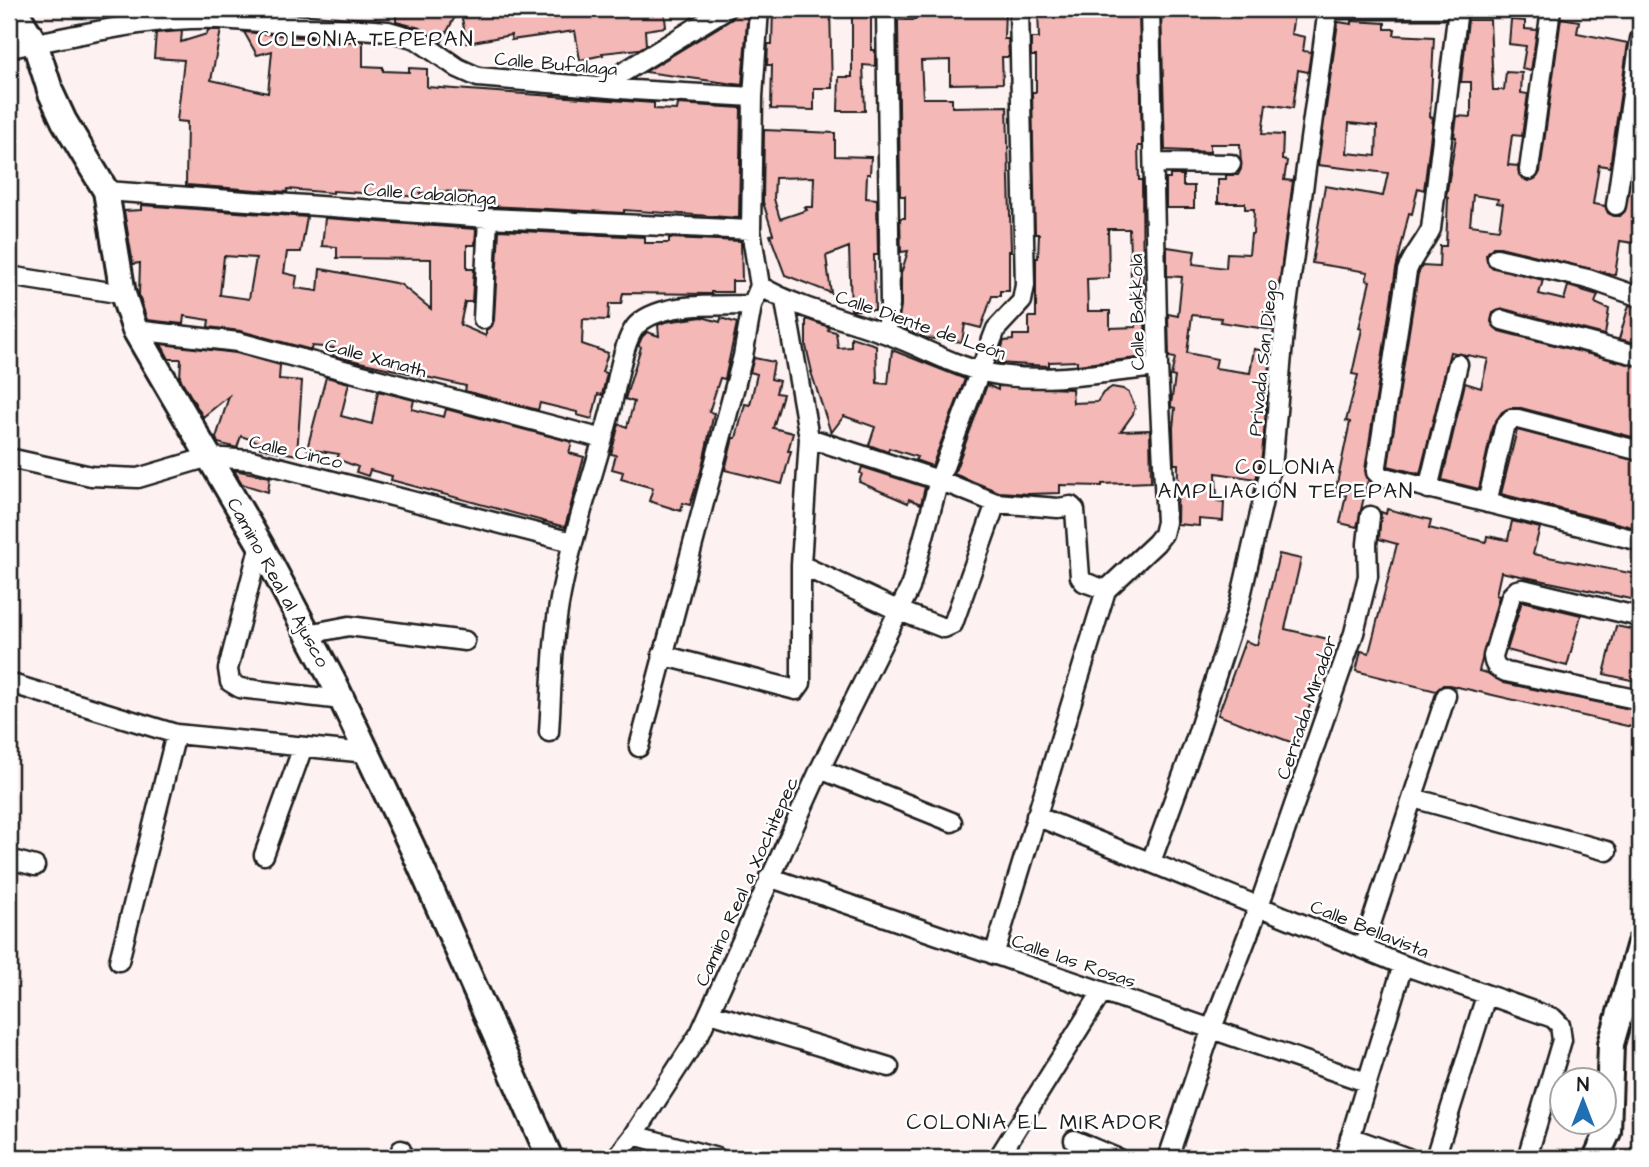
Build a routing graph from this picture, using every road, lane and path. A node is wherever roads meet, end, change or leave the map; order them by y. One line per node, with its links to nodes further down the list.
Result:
1 (14, 9): 14 (street, Camino Real al Ajusco)
2 (726, 9): 16 (street)
3 (759, 9): 17 (street)
4 (886, 9): 35 (street)
5 (1019, 9): 39 (street, Camino Real a Xochitepec)
6 (1150, 9): 18 (street, Calle Bakkola)
7 (1328, 9): 8 (street); 76 (street, Privada San Diego)
8 (1443, 9)
9 (1458, 9): 46 (street)
10 (1551, 9): 20 (street)
11 (200, 14): 12 (street, Calle Bufalaga); 14 (street, Calle Bufalaga)
12 (221, 14): 16 (street, Calle Bufalaga)
13 (1640, 39): 22 (street)
14 (35, 43): 15 (street, Calle Bufalaga); 21 (street, Camino Real al Ajusco)
15 (9, 48)
16 (601, 86): 17 (street, Calle Bufalaga)
17 (753, 97): 24 (street)
18 (1154, 163): 19 (street); 38 (street, Calle Bakkola)
19 (1231, 164)
20 (1529, 170)
21 (106, 191): 23 (street, Calle Cabalonga); 28 (street, Camino Real al Ajusco)
22 (1616, 205)
23 (488, 218): 24 (street, Calle Cabalonga); 32 (street)
24 (751, 230): 27 (street)
25 (1497, 258): 29 (street)
26 (9, 276): 28 (street)
27 (760, 286): 30 (street, Calle Diente de León); 31 (street)
28 (123, 294): 34 (street, Camino Real al Ajusco)
29 (1640, 297)
30 (785, 301): 35 (street, Calle Diente de León); 40 (street)
31 (751, 305): 41 (street); 59 (street)
32 (483, 319)
33 (1502, 320): 36 (street)
34 (135, 330): 41 (street, Calle Xanath); 43 (street, Camino Real al Ajusco)
35 (885, 333): 39 (street, Calle Diente de León)
36 (1640, 356)
37 (1458, 364): 46 (street)
38 (1158, 367): 39 (street, Calle Diente de León); 54 (street, Calle Bakkola)
39 (980, 371): 45 (street, Camino Real a Xochitepec)
40 (809, 438): 45 (street); 53 (street)
41 (603, 439): 51 (street)
42 (1640, 451): 48 (street)
43 (209, 457): 44 (street, Calle Cinco); 51 (street, Calle Cinco); 52 (street, Camino Real al Ajusco)
44 (9, 458)
45 (939, 480): 47 (street); 55 (street, Camino Real a Xochitepec)
46 (1429, 489): 48 (street)
47 (996, 503): 54 (street); 55 (street)
48 (1487, 503): 50 (street)
49 (1370, 516): 79 (street, Cerrada Mirador)
50 (1640, 541)
51 (572, 542): 64 (street)
52 (260, 544): 57 (street, Camino Real al Ajusco); 63 (street)
53 (801, 565): 55 (street); 59 (street)
54 (1106, 590): 71 (street)
55 (897, 610): 69 (street, Camino Real a Xochitepec)
56 (1640, 617): 62 (street)
57 (308, 634): 58 (street); 63 (street, Camino Real al Ajusco)
58 (465, 641)
59 (662, 655): 67 (street)
60 (9, 683): 65 (street)
61 (1446, 696): 70 (street)
62 (1640, 700)
63 (342, 701): 68 (street, Camino Real al Ajusco)
64 (549, 732)
65 (176, 734): 66 (street); 83 (street)
66 (303, 747): 68 (street); 74 (street)
67 (639, 747)
68 (367, 753): 94 (street, Camino Real al Ajusco)
69 (820, 769): 72 (street); 78 (street, Camino Real a Xochitepec)
70 (1413, 798): 73 (street); 81 (street)
71 (1036, 816): 76 (street, Calle Bellavista); 82 (street)
72 (953, 822)
73 (1606, 851)
74 (264, 855)
75 (9, 859): 77 (street)
76 (1151, 862): 79 (street, Calle Bellavista)
77 (35, 866)
78 (769, 877): 82 (street, Calle las Rosas); 87 (street, Camino Real a Xochitepec)
79 (1259, 906): 81 (street, Calle Bellavista); 88 (street, Cerrada Mirador)
80 (1640, 943): 104 (street)
81 (1363, 948): 84 (street, Calle Bellavista)
82 (994, 955): 85 (street, Calle las Rosas)
83 (119, 961)
84 (1403, 965): 86 (street, Calle Bellavista); 90 (street)
85 (1102, 992): 88 (street, Calle las Rosas); 97 (street)
86 (1486, 996): 102 (street); 103 (street, Calle Bellavista)
87 (710, 1013): 89 (street); 91 (street, Camino Real a Xochitepec)
88 (1212, 1028): 90 (street, Calle las Rosas); 99 (street, Cerrada Mirador)
89 (889, 1067)
90 (1366, 1082): 92 (street)
91 (635, 1135): 95 (street, Camino Real a Xochitepec); 96 (street)
92 (1350, 1137): 100 (street); 101 (street)
93 (1074, 1140): 98 (street)
94 (550, 1158)
95 (616, 1158)
96 (717, 1158)
97 (998, 1158)
98 (1117, 1158)
99 (1168, 1158)
100 (1344, 1158)
101 (1408, 1158)
102 (1435, 1158)
103 (1527, 1158)
104 (1596, 1158)

